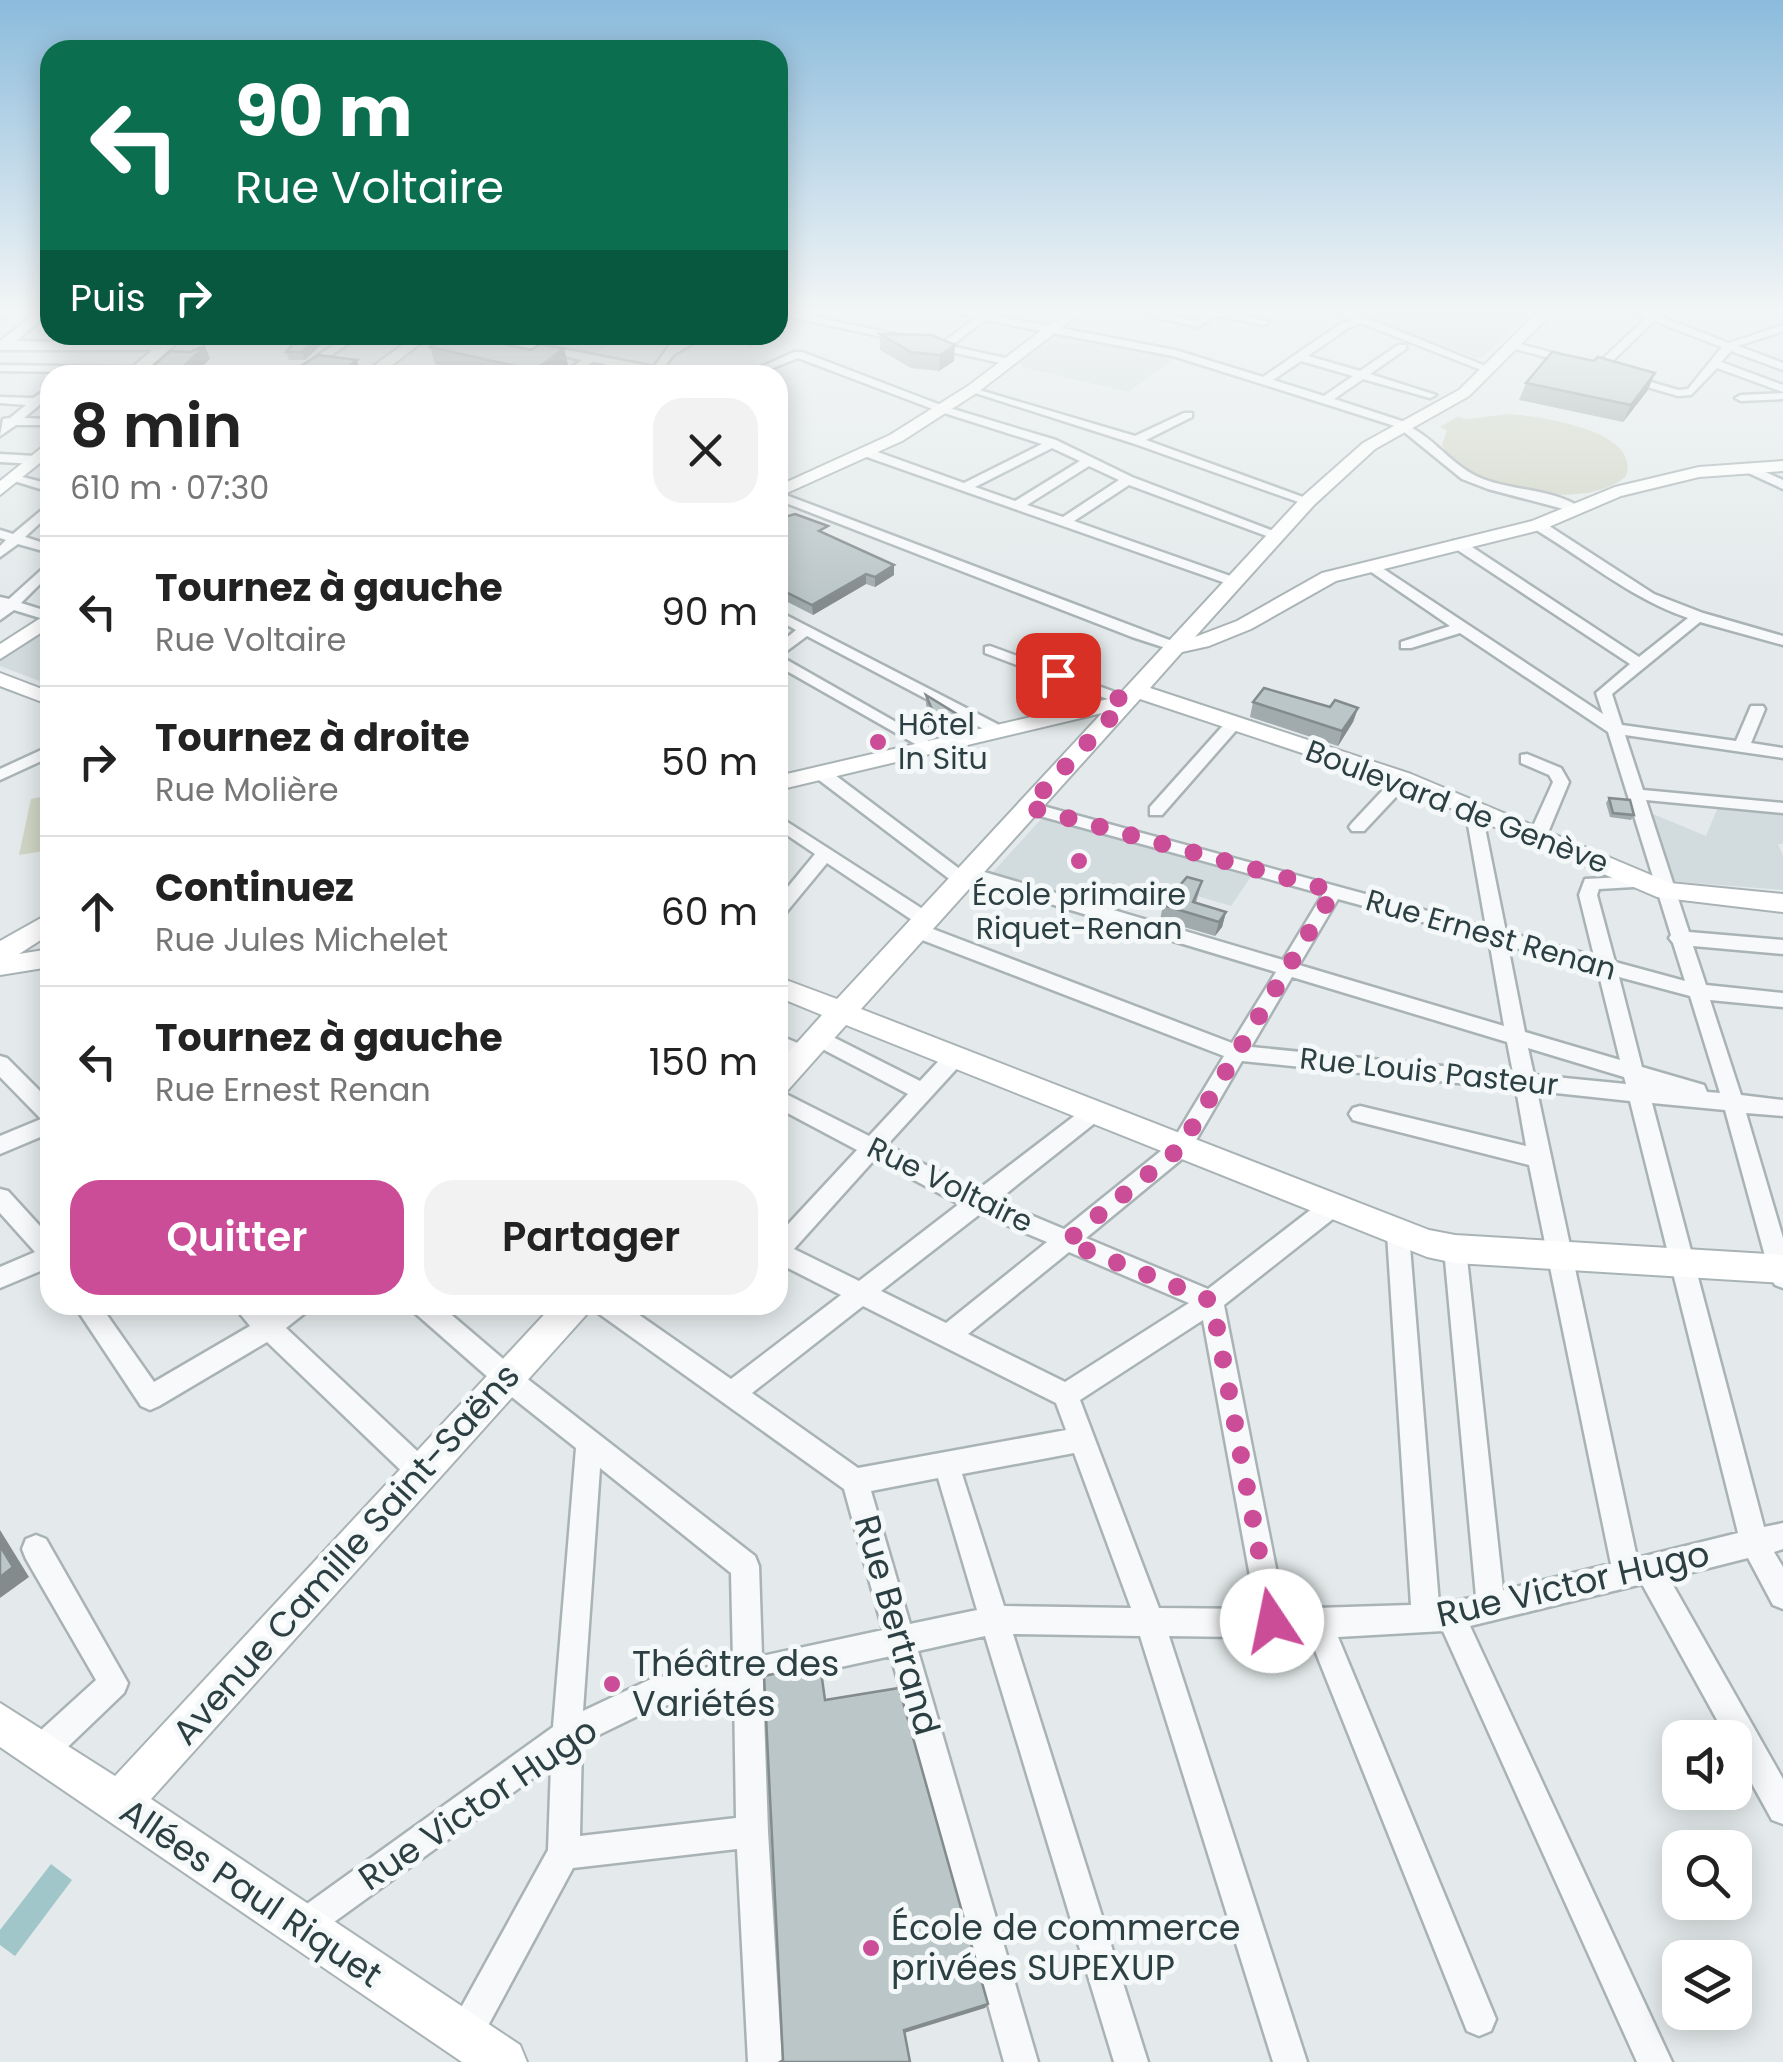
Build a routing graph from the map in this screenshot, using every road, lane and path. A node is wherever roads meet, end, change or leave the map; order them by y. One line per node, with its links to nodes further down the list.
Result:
1 (31, 405): 9 (street)
2 (932, 405): 7 (street)
3 (948, 405): 7 (main road)
4 (1022, 405): 13 (street)
5 (1341, 405): 11 (street)
6 (1443, 405): 11 (main road)
7 (942, 409): 14 (street); 15 (main road)
8 (1188, 415): 13 (street)
9 (6, 421): 10 (street); 12 (street)
10 (40, 422)
11 (1406, 427): 30 (main road); 32 (street)
12 (0, 432)
13 (1136, 440): 30 (street)
14 (1052, 443): 19 (street); 26 (street)
15 (868, 453): 26 (street); 27 (main road)
16 (40, 455): 18 (main road)
17 (0, 458): 18 (street)
18 (35, 460): 22 (main road)
19 (1089, 461): 23 (street); 31 (street)
20 (1783, 466): 21 (main road)
21 (1748, 468): 25 (street); 32 (main road)
22 (15, 477): 24 (street); 28 (main road)
23 (1128, 480): 34 (street); 37 (street)
24 (40, 485)
25 (1783, 485)
26 (965, 487): 31 (street)
27 (788, 489)
28 (0, 490)
29 (788, 498): 56 (street)
30 (1308, 501): 37 (main road)
31 (1017, 505): 34 (street)
32 (1575, 508): 35 (main road)
33 (40, 515): 38 (street)
34 (1064, 522): 44 (street)
35 (1538, 525): 39 (main road); 48 (street)
36 (0, 534): 38 (street)
37 (1276, 535): 44 (main road)
38 (15, 539): 40 (street); 41 (street)
39 (1458, 544): 42 (main road); 59 (street)
40 (40, 546)
41 (0, 553)
42 (1368, 566): 51 (street); 56 (main road)
43 (40, 574): 45 (street)
44 (1234, 582): 56 (main road)
45 (6, 602): 46 (street); 47 (street)
46 (40, 614)
47 (0, 616)
48 (1698, 618): 53 (street); 59 (street)
49 (788, 620): 52 (street)
50 (40, 624): 58 (main road)
51 (1463, 627): 55 (street); 66 (street)
52 (806, 630): 54 (street); 67 (street)
53 (1783, 641)
54 (788, 644)
55 (1406, 645)
56 (1174, 647): 63 (main road)
57 (990, 650): 63 (street)
58 (0, 653)
59 (1639, 664): 66 (street)
60 (788, 666): 68 (street)
61 (0, 680): 62 (main road)
62 (40, 695)
63 (1130, 696): 65 (main road, Boulevard de Genève); 67 (main road); 80 (main road)
64 (1757, 709): 69 (street)
65 (1234, 723): 76 (main road, Boulevard de Genève); 83 (street)
66 (1613, 728): 69 (street); 79 (street)
67 (997, 730): 68 (main road)
68 (930, 746): 74 (main road)
69 (1742, 747): 70 (street)
70 (1783, 753)
71 (40, 756): 75 (street)
72 (1527, 759): 86 (street)
73 (40, 766): 78 (street)
74 (821, 772): 77 (main road); 88 (street)
75 (0, 775)
76 (1402, 779): 81 (main road, Boulevard de Genève); 84 (street)
77 (788, 780)
78 (0, 786)
79 (1634, 794): 82 (street); 90 (street)
80 (1028, 807): 88 (main road); 91 (street, Rue Ernest Renan)
81 (1473, 808): 86 (main road, Boulevard de Genève); 96 (street)
82 (1783, 808)
83 (1156, 811)
84 (1358, 827)
85 (788, 828): 87 (street, Rue Louis Pasteur)
86 (1538, 835): 89 (main road, Boulevard de Genève)
87 (825, 854): 92 (street); 94 (street, Rue Louis Pasteur)
88 (965, 876): 94 (main road); 103 (street)
89 (1590, 879): 90 (main road, Boulevard de Genève); 102 (street)
90 (1655, 886): 93 (main road, Boulevard de Genève); 97 (street)
91 (1334, 891): 96 (street, Rue Ernest Renan); 103 (street)
92 (788, 899)
93 (1783, 903)
94 (920, 925): 107 (main road); 110 (street, Rue Louis Pasteur)
95 (40, 928): 99 (main road)
96 (1496, 937): 102 (street, Rue Ernest Renan); 108 (street)
97 (1678, 938): 98 (street); 105 (street)
98 (1783, 948)
99 (0, 954)
100 (40, 964): 101 (main road)
101 (0, 966)
102 (1605, 967): 105 (street, Rue Ernest Renan); 113 (street)
103 (1288, 969): 108 (street); 110 (street)
104 (788, 991): 107 (main road)
105 (1696, 991): 106 (street, Rue Ernest Renan); 117 (street)
106 (1783, 1000)
107 (841, 1012): 109 (main road); 111 (main road)
108 (1516, 1038): 113 (street); 114 (street)
109 (799, 1045): 115 (street)
110 (1237, 1053): 114 (street, Rue Louis Pasteur); 126 (street)
111 (954, 1058): 115 (street); 121 (main road)
112 (0, 1064): 119 (street)
113 (1630, 1069): 116 (street); 117 (street)
114 (1525, 1082): 116 (street, Rue Louis Pasteur); 127 (street)
115 (923, 1092): 125 (street)
116 (1637, 1094): 117 (street, Rue Louis Pasteur); 139 (street)
117 (1733, 1102): 120 (street, Rue Louis Pasteur); 140 (street)
118 (788, 1103): 125 (street, Rue Voltaire)
119 (40, 1104)
120 (1783, 1108)
121 (1093, 1113): 126 (main road); 129 (street)
122 (1360, 1114): 127 (street)
123 (40, 1128): 124 (street)
124 (0, 1145)
125 (871, 1147): 129 (street, Rue Voltaire); 132 (street)
126 (1180, 1148): 130 (main road); 133 (street)
127 (1539, 1158): 137 (street)
128 (0, 1198): 134 (street)
129 (976, 1202): 133 (street, Rue Voltaire); 142 (street)
130 (1330, 1208): 131 (main road); 143 (street)
131 (1398, 1234): 135 (main road); 166 (street)
132 (788, 1240)
133 (1066, 1242): 143 (street, Rue Voltaire); 151 (street)
134 (40, 1243)
135 (1456, 1250): 137 (main road); 165 (street)
136 (788, 1256): 142 (street)
137 (1560, 1256): 139 (main road); 163 (street)
138 (40, 1259): 141 (street)
139 (1679, 1263): 140 (main road); 161 (street)
140 (1782, 1272)
141 (0, 1278)
142 (859, 1293): 151 (street); 153 (street)
143 (1212, 1301): 154 (street); 168 (street)
144 (93, 1315): 150 (street)
145 (255, 1315): 150 (street)
146 (284, 1315): 150 (street)
147 (435, 1315): 152 (street)
148 (565, 1315): 152 (main road, Avenue Camille Saint-Saëns)
149 (620, 1315): 153 (street, Rue Bertrand)
150 (268, 1328): 158 (street)
151 (947, 1337): 154 (street)
152 (507, 1378): 156 (street); 158 (main road, Avenue Camille Saint-Saëns)
153 (731, 1394): 159 (street, Rue Bertrand)
154 (1066, 1395): 155 (street)
155 (1082, 1439): 157 (street); 169 (street)
156 (589, 1442): 172 (street); 174 (street)
157 (946, 1463): 159 (street); 167 (street)
158 (421, 1472): 176 (main road, Avenue Camille Saint-Saëns)
159 (855, 1481): 171 (street, Rue Bertrand)
160 (1783, 1536): 161 (street, Rue Victor Hugo)
161 (1754, 1542): 163 (street, Rue Victor Hugo); 164 (street)
162 (36, 1549): 175 (street)
163 (1637, 1570): 165 (street, Rue Victor Hugo); 177 (street)
164 (1783, 1596)
165 (1490, 1606): 166 (street, Rue Victor Hugo)
166 (1439, 1618): 170 (street, Rue Victor Hugo); 188 (street)
167 (994, 1620): 169 (street, Rue Victor Hugo); 171 (street, Rue Victor Hugo); 186 (street)
168 (1272, 1621): 169 (street, Rue Victor Hugo); 170 (street, Rue Victor Hugo)
169 (1150, 1622): 187 (street)
170 (1318, 1624): 181 (street)
171 (902, 1638): 172 (street, Rue Victor Hugo); 185 (street, Rue Bertrand)
172 (749, 1673): 174 (street, Rue Victor Hugo); 178 (street)
173 (0, 1723): 175 (main road, Allées Paul Riquet)
174 (567, 1735): 179 (street); 180 (street, Rue Victor Hugo)
175 (41, 1751): 176 (main road, Allées Paul Riquet)
176 (118, 1804): 180 (main road, Allées Paul Riquet)
177 (1783, 1810)
178 (752, 1832): 179 (street); 184 (street)
179 (564, 1853): 182 (street)
180 (300, 1927): 182 (main road, Allées Paul Riquet)
181 (1478, 2019)
182 (464, 2036): 183 (main road, Allées Paul Riquet)
183 (503, 2062)
184 (765, 2062)
185 (1021, 2062)
186 (1131, 2062)
187 (1290, 2062)
188 (1655, 2062)

